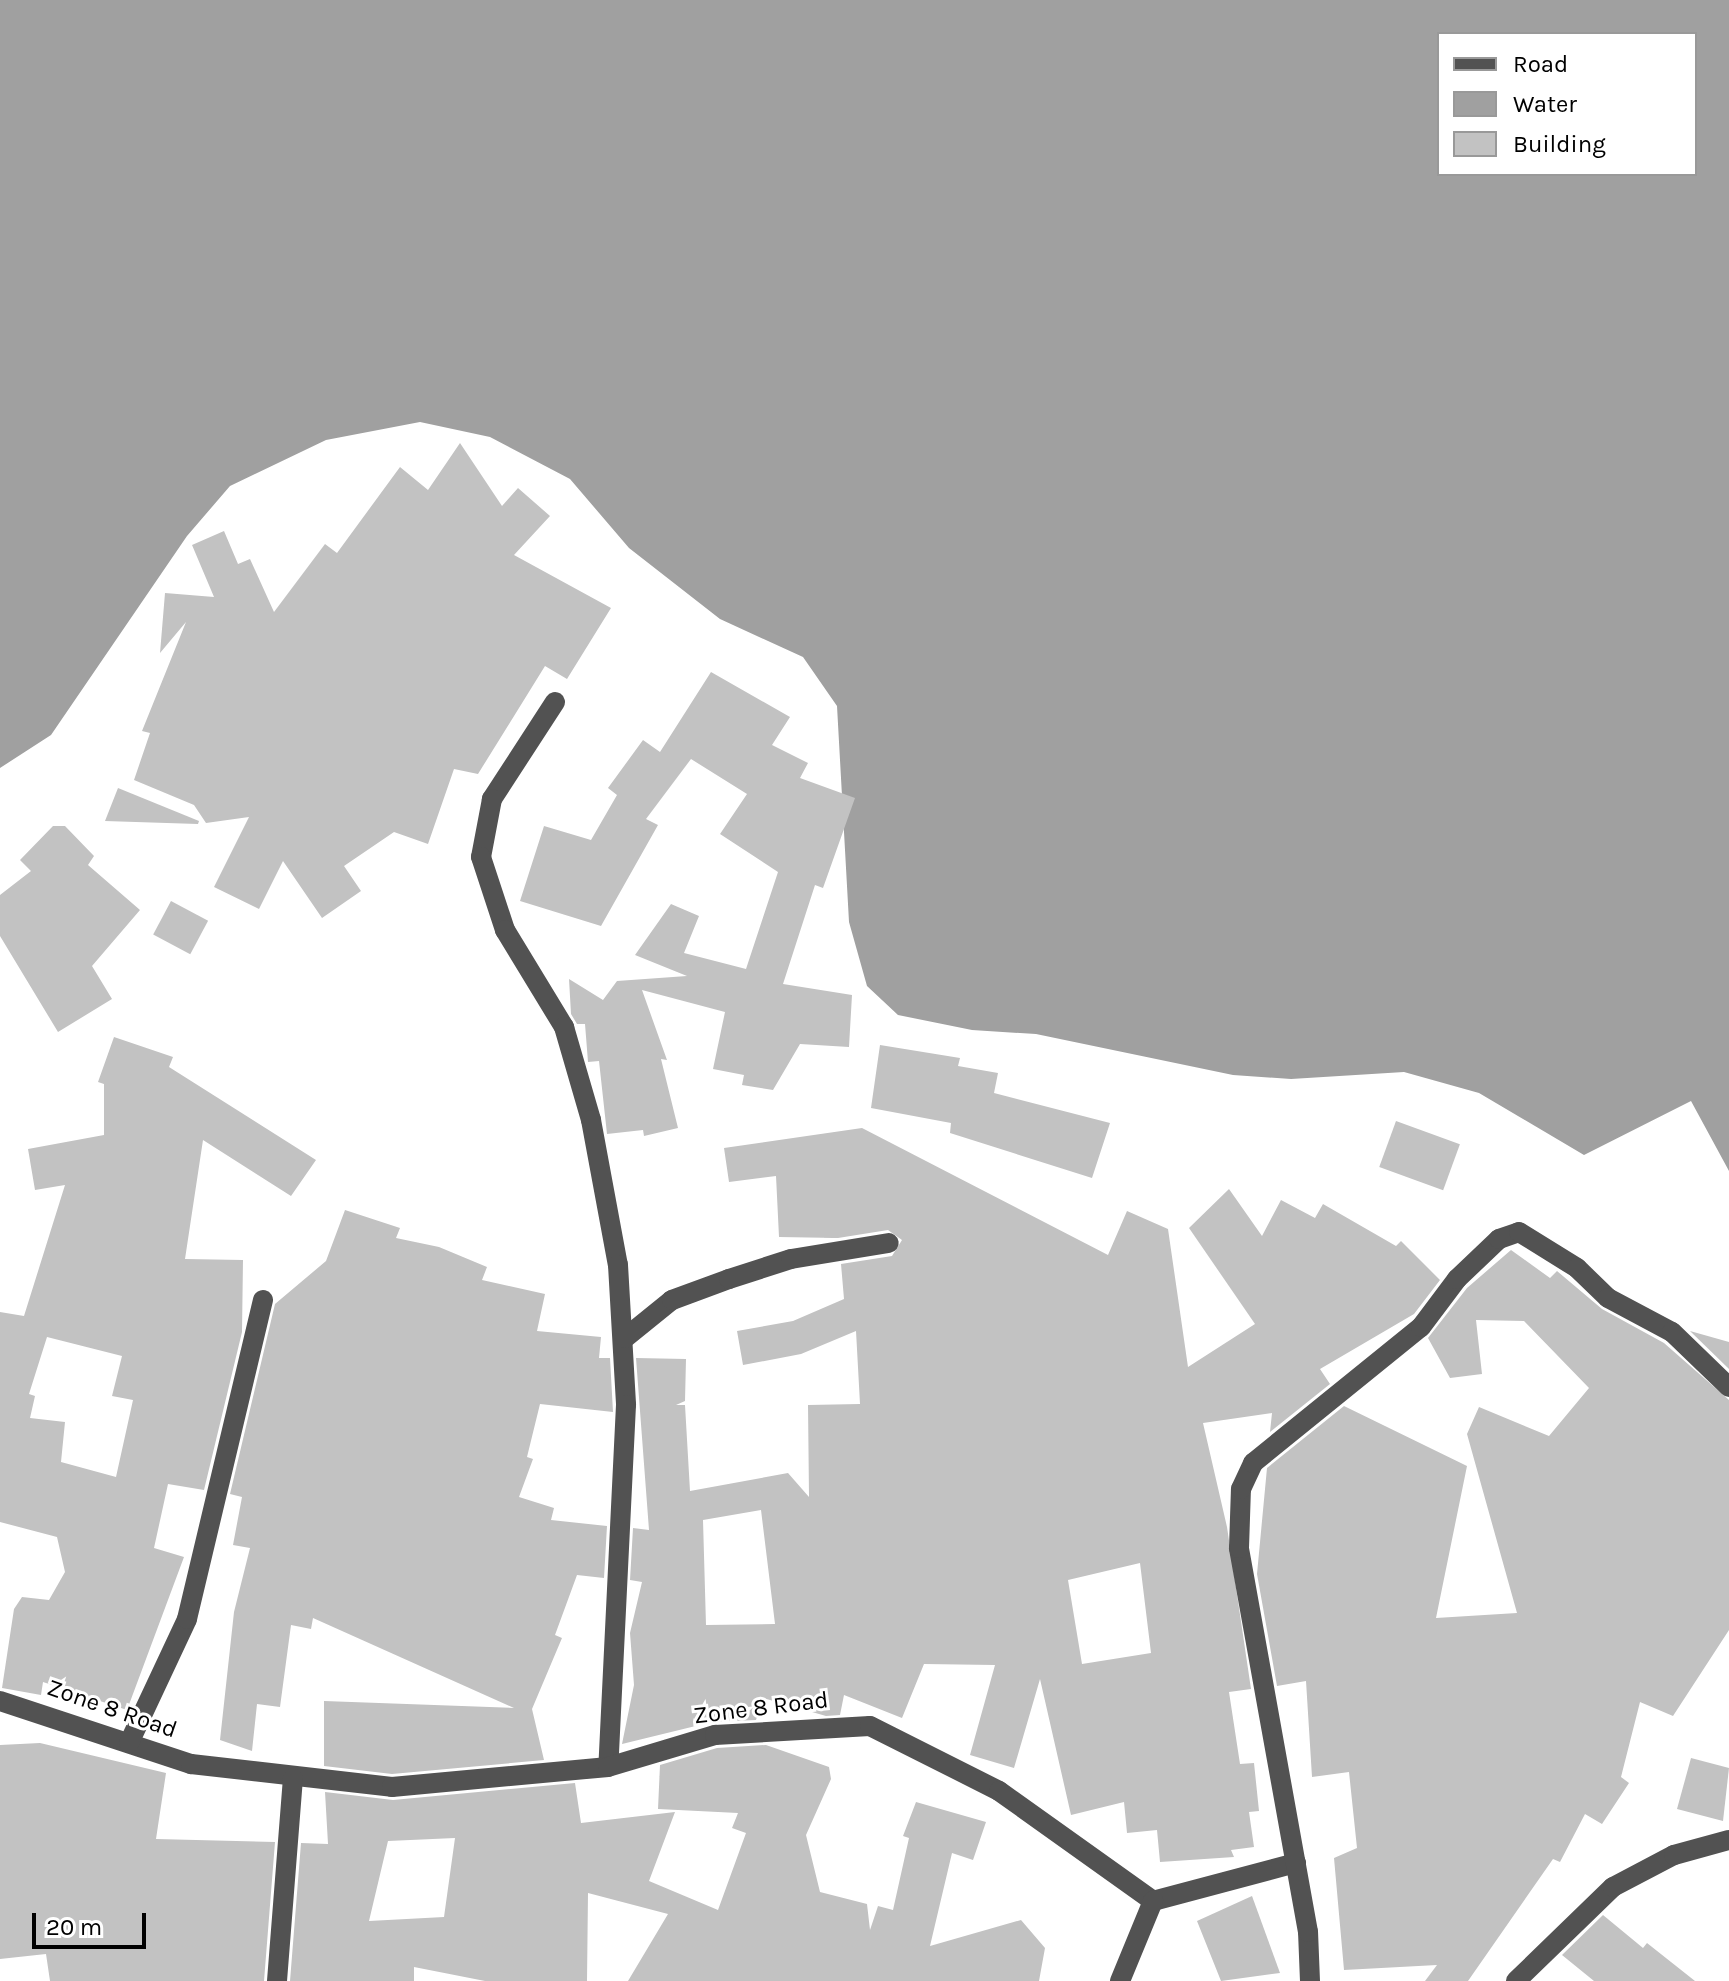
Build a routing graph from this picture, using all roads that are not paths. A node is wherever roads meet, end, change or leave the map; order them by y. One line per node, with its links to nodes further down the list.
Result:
1 (555, 702): 4 (street)
2 (889, 1243): 4 (street)
3 (263, 1300): 7 (street)
4 (625, 1338): 8 (street)
5 (1729, 1387): 11 (street)
6 (0, 1701): 7 (street, Zone 8 Road)
7 (129, 1743): 9 (street, Zone 8 Road)
8 (608, 1767): 9 (street, Zone 8 Road); 12 (street, Zone 8 Road)
9 (293, 1779): 13 (street)
10 (1729, 1840): 16 (street)
11 (1296, 1863): 12 (street); 15 (street)
12 (1153, 1901): 14 (street)
13 (277, 1981)
14 (1120, 1981)
15 (1310, 1981)
16 (1516, 1981)

